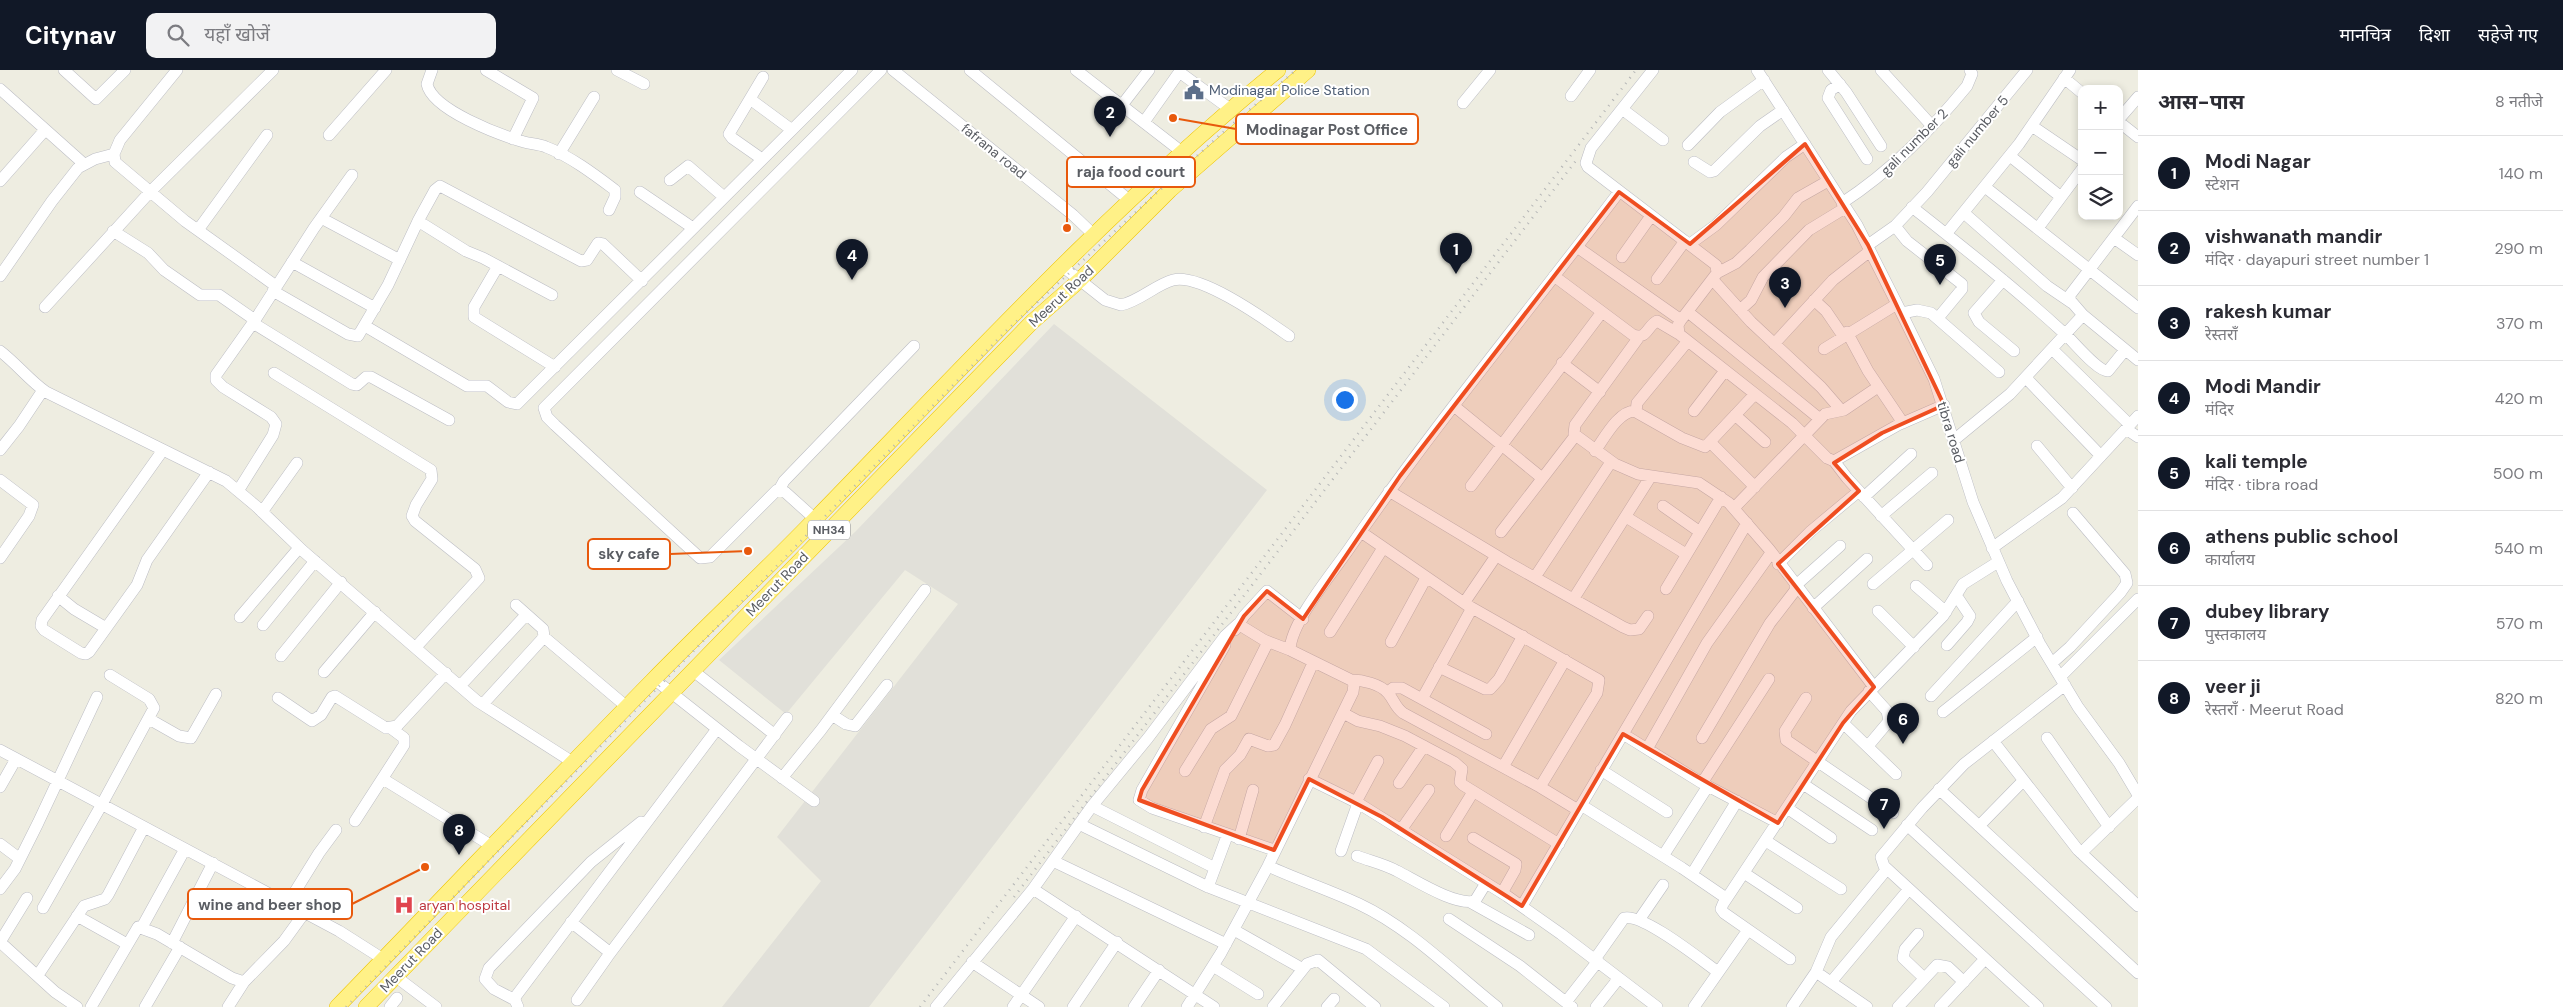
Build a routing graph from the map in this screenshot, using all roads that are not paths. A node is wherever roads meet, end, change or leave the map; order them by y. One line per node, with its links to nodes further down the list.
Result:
1 (64, 70): 2 (street)
2 (125, 70)
3 (177, 70): 57 (street)
4 (273, 70): 73 (street)
5 (386, 70): 48 (street)
6 (486, 70): 51 (street)
7 (617, 70): 28 (street)
8 (852, 70): 47 (street)
9 (881, 70): 188 (street)
10 (892, 70): 93 (street, fafrana road)
11 (970, 70): 76 (street)
12 (1076, 70): 37 (street)
13 (1149, 70): 37 (street)
14 (1278, 70): 38 (highway, Meerut Road / NH34)
15 (1308, 70): 108 (highway, Meerut Road / NH34)
16 (1490, 70): 36 (street)
17 (1590, 70): 32 (street)
18 (1653, 70): 39 (street)
19 (1758, 70): 27 (street, tibra road)
20 (1828, 70): 29 (street)
21 (1881, 70): 44 (street)
22 (1970, 70): 44 (street, gali number 2)
23 (2027, 70): 79 (street, gali number 5)
24 (428, 71): 51 (street)
25 (2067, 74): 30 (street); 45 (street)
26 (764, 78): 35 (street)
27 (1764, 80): 40 (street, tibra road); 54 (street)
28 (644, 84)
29 (1840, 84): 55 (street); 61 (street)
30 (2078, 88)
31 (2, 94): 46 (street)
32 (1571, 96)
33 (594, 97): 58 (street)
34 (2138, 97): 41 (street)
35 (750, 99): 47 (street); 62 (street)
36 (1463, 103)
37 (1122, 106): 42 (street)
38 (1230, 109): 42 (street); 56 (highway, Meerut Road / NH34)
39 (1622, 109): 52 (street); 72 (street)
40 (1783, 110): 53 (street, tibra road); 63 (street)
41 (2123, 116)
42 (1144, 122): 56 (street)
43 (2123, 124): 50 (street)
44 (1932, 126): 77 (street, gali number 2)
45 (2032, 126): 59 (street); 60 (street)
46 (45, 130): 64 (street); 68 (street)
47 (792, 130): 62 (street)
48 (329, 135)
49 (266, 136): 90 (street)
50 (2138, 137)
51 (513, 139): 58 (street)
52 (1663, 140)
53 (1805, 144): 69 (street, tibra road); 95 (street)
54 (1688, 145)
55 (1882, 146)
56 (1182, 152): 76 (highway, Meerut Road / NH34)
57 (114, 154): 64 (street); 73 (street)
58 (559, 154): 80 (street)
59 (2010, 156): 70 (street); 75 (street)
60 (2078, 157)
61 (1867, 159)
62 (762, 160): 74 (street)
63 (1694, 162)
64 (84, 164): 105 (street)
65 (352, 175): 85 (street)
66 (2078, 177): 75 (street)
67 (670, 180): 74 (street)
68 (0, 181)
69 (1828, 181): 77 (street, tibra road); 107 (street)
70 (1985, 187): 81 (street); 89 (street)
71 (640, 192): 88 (street)
72 (1619, 192): 83 (street); 96 (street)
73 (149, 193): 90 (street); 91 (street)
74 (724, 197): 88 (street)
75 (2061, 197): 89 (street)
76 (1129, 200): 93 (highway, Meerut Road / NH34)
77 (1843, 206): 97 (street, tibra road); 121 (street, gali number 2)
78 (2138, 206): 84 (street)
79 (1912, 207): 87 (street, gali number 5); 92 (street)
80 (609, 210)
81 (1964, 213): 92 (street); 116 (street)
82 (2123, 213): 84 (street)
83 (1651, 216): 95 (street); 99 (street)
84 (2129, 217): 94 (street)
85 (321, 218): 100 (street); 101 (street)
86 (418, 220): 100 (street); 102 (street); 111 (street)
87 (1894, 226): 97 (street, gali number 5); 126 (street)
88 (693, 228): 111 (street)
89 (2038, 228): 104 (street)
90 (198, 230): 112 (street)
91 (113, 231): 117 (street); 127 (street)
92 (1946, 234): 110 (street)
93 (1094, 235): 103 (highway, Meerut Road / NH34)
94 (2114, 238): 98 (street); 104 (street)
95 (1688, 242): 107 (street); 109 (street)
96 (1577, 247): 106 (street); 125 (street)
97 (1869, 248): 114 (street, gali number 5); 120 (street, tibra road)
98 (2138, 255)
99 (1622, 257)
100 (400, 260): 118 (street)
101 (292, 262): 112 (street); 118 (street)
102 (498, 266): 113 (street); 143 (street)
103 (1062, 266): 108 (street); 115 (highway, Meerut Road / NH34)
104 (2088, 270): 116 (street); 119 (street)
105 (0, 276)
106 (1554, 276): 122 (street); 153 (street)
107 (1715, 277): 121 (street); 125 (street)
108 (1081, 279): 123 (highway, Meerut Road / NH34); 131 (street)
109 (1657, 279)
110 (2003, 280): 130 (street); 139 (street)
111 (642, 281): 143 (street)
112 (275, 289): 127 (street); 128 (street)
113 (552, 295)
114 (1814, 300): 129 (street); 134 (street, gali number 5)
115 (1025, 302): 123 (highway); 198 (highway, Meerut Road / NH34)
116 (2072, 303): 124 (street)
117 (45, 307)
118 (375, 308): 128 (street)
119 (2138, 308)
120 (1900, 309): 126 (street); 129 (street); 152 (street, tibra road)
121 (1740, 310): 134 (street)
122 (1602, 312): 132 (street); 142 (street)
123 (1040, 315): 259 (highway, Meerut Road / NH34)
124 (2083, 315): 130 (street); 138 (street)
125 (1684, 316): 133 (street); 159 (street)
126 (1938, 318): 145 (street)
127 (254, 322): 160 (street); 187 (street)
128 (364, 326): 143 (street)
129 (1845, 334): 136 (street); 148 (street)
130 (2065, 334): 137 (street); 138 (street)
131 (1289, 336)
132 (1639, 337): 133 (street); 150 (street)
133 (1683, 338): 144 (street); 154 (street)
134 (1774, 344): 155 (street)
135 (914, 346): 188 (street)
136 (1824, 349)
137 (2052, 349): 147 (street); 162 (street)
138 (2125, 350): 141 (street)
139 (2014, 351)
140 (0, 352): 149 (street)
141 (2138, 360)
142 (1562, 363): 150 (street); 169 (street)
143 (555, 367)
144 (1724, 372): 151 (street); 156 (street)
145 (1999, 372)
146 (274, 373): 251 (street)
147 (2026, 378): 166 (street); 175 (street)
148 (1878, 387): 155 (street); 161 (street)
149 (43, 390): 171 (street); 172 (street)
150 (1600, 392): 163 (street)
151 (1755, 394): 157 (street); 164 (street)
152 (1944, 405): 161 (street); 166 (street, tibra road)
153 (1454, 406): 169 (street); 189 (street)
154 (1635, 410): 167 (street); 173 (street)
155 (1841, 410): 159 (street)
156 (1694, 411)
157 (1735, 415): 167 (street); 168 (street)
158 (2138, 416): 162 (street)
159 (1820, 419): 164 (street)
160 (449, 420)
161 (1903, 423): 176 (street)
162 (2128, 427): 165 (street); 175 (street)
163 (1575, 436): 173 (street); 182 (street)
164 (1804, 436): 176 (street); 185 (street)
165 (2138, 437)
166 (1954, 440): 207 (street, tibra road)
167 (1710, 442): 185 (street)
168 (1764, 442)
169 (1502, 444): 182 (street); 184 (street)
170 (2037, 446): 186 (street)
171 (0, 450)
172 (163, 450): 179 (street); 227 (street)
173 (1595, 452): 177 (street)
174 (1911, 454): 190 (street)
175 (2100, 456): 186 (street)
176 (1834, 460): 190 (street)
177 (1611, 462): 181 (street); 218 (street)
178 (297, 463): 194 (street)
179 (209, 472): 187 (street); 243 (street)
180 (1932, 473): 196 (street)
181 (1651, 476): 191 (street); 197 (street)
182 (1542, 478): 202 (street)
183 (0, 480): 212 (street)
184 (1470, 486)
185 (1755, 487): 193 (street)
186 (2072, 488): 207 (street)
187 (238, 490): 194 (street)
188 (779, 490): 198 (street)
189 (1389, 491): 201 (street); 211 (street)
190 (1862, 494): 196 (street); 216 (street)
191 (1720, 497): 193 (street); 203 (street)
192 (1663, 506): 203 (street)
193 (1734, 508): 200 (street)
194 (262, 512): 205 (street)
195 (2073, 513): 257 (street)
196 (1881, 516): 208 (street)
197 (1626, 517): 210 (street); 228 (street)
198 (815, 519): 263 (highway, Meerut Road / NH34)
199 (1948, 520): 208 (street)
200 (1747, 523): 209 (street); 289 (street)
201 (1361, 532): 206 (street); 240 (street)
202 (1501, 532)
203 (1700, 532): 210 (street)
204 (1840, 546): 223 (street)
205 (300, 548): 214 (street); 239 (street)
206 (1383, 548): 219 (street); 244 (street)
207 (1992, 548): 215 (street, tibra road)
208 (1913, 551): 217 (street); 221 (street)
209 (1771, 552): 216 (street); 296 (street)
210 (1686, 554): 224 (street)
211 (1496, 556): 218 (street); 231 (street)
212 (0, 558)
213 (1867, 559): 233 (street)
214 (315, 561): 220 (street); 242 (street)
215 (1998, 562): 226 (street); 230 (street, tibra road)
216 (1778, 564): 223 (street)
217 (1927, 565)
218 (1535, 577): 228 (street)
219 (1426, 578): 231 (street); 249 (street)
220 (341, 582): 235 (street); 254 (street)
221 (1873, 584)
222 (1916, 586): 236 (street)
223 (1796, 587): 233 (street); 291 (street)
224 (1666, 589)
225 (925, 590): 282 (street)
226 (1956, 595): 236 (street); 250 (street)
227 (58, 596): 243 (street); 243 (street)
228 (1574, 598): 238 (street)
229 (2138, 599): 266 (street)
230 (2018, 601): 246 (street, tibra road); 273 (street)
231 (1468, 605): 245 (street); 258 (street)
232 (516, 606): 237 (street)
233 (1813, 608): 269 (street)
234 (1878, 611): 252 (street)
235 (375, 612): 251 (street); 260 (street)
236 (1946, 612): 252 (street)
237 (526, 614): 247 (street); 268 (street)
238 (1648, 616)
239 (240, 617)
240 (1303, 619): 241 (street); 253 (street)
241 (1238, 624): 248 (street); 326 (street); 339 (street)
242 (263, 625)
243 (106, 628)
244 (1330, 632)
245 (1523, 636): 255 (street); 258 (street)
246 (2037, 637): 257 (street, tibra road); 280 (street)
247 (544, 638): 278 (street); 279 (street)
248 (1268, 642): 253 (street); 305 (street)
249 (1392, 642)
250 (1948, 645)
251 (416, 647): 261 (street)
252 (1914, 647): 269 (street)
253 (1290, 650): 256 (street)
254 (281, 656)
255 (1565, 660): 303 (street); 316 (street)
256 (1313, 663): 265 (street); 339 (street)
257 (2052, 663): 266 (street, tibra road)
258 (1439, 667): 277 (street)
259 (692, 670): 270 (highway, Meerut Road / NH34); 290 (street)
260 (324, 672)
261 (446, 673): 268 (street); 286 (street)
262 (110, 675): 284 (street)
263 (654, 679): 270 (street); 279 (highway, Meerut Road / NH34)
264 (1769, 679): 313 (street)
265 (1351, 680): 271 (street); 281 (street)
266 (2062, 681): 293 (street); 321 (street, tibra road)
267 (886, 685): 282 (street)
268 (460, 686): 278 (street)
269 (1872, 689): 285 (street); 295 (street)
270 (671, 692): 287 (street); 412 (highway, Meerut Road / NH34)
271 (1388, 692): 277 (street); 303 (street)
272 (216, 694): 284 (street)
273 (1931, 696)
274 (97, 697): 310 (street)
275 (278, 698): 286 (street)
276 (1806, 698): 302 (street)
277 (1422, 699): 288 (street)
278 (483, 704): 301 (street)
279 (626, 707): 301 (highway, Meerut Road / NH34)
280 (1943, 712)
281 (1343, 713): 294 (street); 309 (street)
282 (832, 715): 307 (street)
283 (787, 718): 290 (street)
284 (149, 719): 325 (street)
285 (1843, 723): 295 (street); 302 (street)
286 (392, 729): 308 (street)
287 (717, 729): 299 (street); 331 (street)
288 (1486, 734)
289 (1623, 734): 296 (street); 304 (street)
290 (775, 735): 299 (street)
291 (1702, 738)
292 (2047, 738): 337 (street)
293 (1993, 740): 311 (street); 317 (street)
294 (1424, 746): 312 (street); 320 (street)
295 (1868, 746): 306 (street)
296 (1647, 749): 313 (street)
297 (0, 750): 298 (street)
298 (16, 759): 310 (street); 315 (street)
299 (756, 759): 307 (street); 399 (street)
300 (1378, 761): 324 (street)
301 (574, 762): 351 (highway, Meerut Road / NH34)
302 (1817, 762): 314 (street); 330 (street)
303 (1503, 767): 316 (street)
304 (1601, 770): 327 (street); 329 (street)
305 (1185, 772)
306 (1896, 774)
307 (782, 778): 322 (street)
308 (383, 779): 332 (street); 351 (street)
309 (1309, 779): 324 (street); 353 (street)
310 (59, 781): 325 (street); 358 (street)
311 (2023, 781): 336 (street); 355 (street)
312 (1399, 783)
313 (1705, 784): 323 (street); 357 (street)
314 (1803, 784): 328 (street); 342 (street)
315 (0, 787)
316 (1540, 787): 327 (street)
317 (1939, 789): 335 (street); 336 (street)
318 (1253, 790): 347 (street)
319 (1429, 790): 341 (street)
320 (1473, 792): 344 (street); 350 (street)
321 (2138, 797): 337 (street)
322 (814, 801)
323 (1737, 801): 333 (street); 365 (street)
324 (1357, 803): 341 (street); 354 (street)
325 (102, 804): 338 (street); 381 (street)
326 (1092, 806): 334 (street); 362 (street)
327 (1580, 808): 350 (street); 357 (street)
328 (1787, 808): 333 (street); 346 (street)
329 (1667, 812)
330 (1893, 813)
331 (651, 814): 388 (street); 422 (street)
332 (355, 821)
333 (1778, 823): 348 (street)
334 (1080, 824): 359 (street); 368 (street)
335 (1907, 825): 363 (street); 450 (street)
336 (1979, 826): 410 (street)
337 (2109, 826): 355 (street)
338 (144, 827): 352 (street); 384 (street)
339 (1204, 827): 343 (street)
340 (336, 830): 377 (street)
341 (1401, 830): 366 (street)
342 (1872, 830)
343 (1227, 836): 347 (street); 362 (street)
344 (1446, 836)
345 (1473, 838): 373 (street)
346 (1831, 838)
347 (1239, 839): 353 (street)
348 (1766, 841): 364 (street); 372 (street)
349 (0, 844): 358 (street)
350 (1559, 844): 379 (street)
351 (492, 846): 402 (highway, Meerut Road / NH34)
352 (185, 849): 360 (street); 389 (street)
353 (1274, 850): 361 (street)
354 (1341, 851)
355 (2081, 853): 380 (street)
356 (1357, 856): 376 (street)
357 (1663, 856): 365 (street)
358 (20, 859): 369 (street)
359 (1053, 861): 370 (street); 397 (street)
360 (214, 863): 377 (street); 398 (street)
361 (1268, 866): 378 (street); 441 (street)
362 (1215, 868): 368 (street)
363 (1887, 869): 371 (street); 409 (street)
364 (1744, 873): 375 (street); 382 (street)
365 (1692, 874): 375 (street)
366 (1486, 883): 373 (street); 376 (street)
367 (1662, 885): 387 (street)
368 (1208, 887): 378 (street)
369 (0, 889)
370 (1034, 889): 385 (street); 404 (street)
371 (1909, 889): 401 (street); 416 (street)
372 (1841, 890)
373 (1502, 893): 379 (street)
374 (27, 898): 394 (street)
375 (1726, 898): 391 (street)
376 (1470, 902): 393 (street)
377 (288, 903): 383 (street)
378 (1247, 903): 390 (street); 440 (street)
379 (1522, 906): 403 (street)
380 (2138, 906)
381 (43, 908)
382 (1798, 908)
383 (305, 912): 402 (street); 415 (street)
384 (77, 916): 396 (street); 411 (street)
385 (1076, 916): 395 (street); 420 (street)
386 (1449, 919): 423 (street)
387 (1639, 920): 403 (street); 408 (street)
388 (571, 922): 399 (street); 422 (street)
389 (142, 927): 396 (street); 398 (street)
390 (1234, 930): 397 (street); 407 (street)
391 (1748, 930): 400 (street); 408 (street)
392 (1918, 934): 414 (street)
393 (1529, 935)
394 (0, 942): 411 (street)
395 (1117, 942): 406 (street); 434 (street)
396 (127, 944): 426 (street)
397 (1226, 944): 405 (street)
398 (176, 945): 415 (street); 427 (street)
399 (608, 956): 421 (street)
400 (1790, 959)
401 (1985, 959): 417 (street); 449 (street)
402 (383, 960): 429 (highway, Meerut Road / NH34)
403 (1596, 960): 413 (street); 423 (street)
404 (972, 962): 420 (street); 431 (street)
405 (1213, 966): 418 (street); 419 (street)
406 (1159, 970): 418 (street); 435 (street)
407 (1303, 970): 438 (street); 439 (street)
408 (1718, 972): 444 (street)
409 (1816, 972): 416 (street); 445 (street)
410 (2138, 974)
411 (38, 975): 425 (street)
412 (395, 976): 424 (highway, Meerut Road / NH34); 430 (street)
413 (1619, 978): 442 (street); 443 (street)
414 (1924, 978): 417 (street); 447 (street)
415 (244, 982): 428 (street)
416 (1831, 982): 446 (street)
417 (1964, 982): 448 (street)
418 (1195, 994): 436 (street); 437 (street)
419 (1258, 994)
420 (1021, 995): 432 (street); 433 (street)
421 (577, 1000)
422 (517, 1004)
423 (1569, 1005)
424 (369, 1006)
425 (77, 1007)
426 (90, 1007)
427 (144, 1007)
428 (228, 1007)
429 (337, 1007)
430 (436, 1007)
431 (936, 1007)
432 (1013, 1007)
433 (1040, 1007)
434 (1073, 1007)
435 (1134, 1007)
436 (1187, 1007)
437 (1214, 1007)
438 (1273, 1007)
439 (1375, 1007)
440 (1444, 1007)
441 (1497, 1007)
442 (1596, 1007)
443 (1657, 1007)
444 (1694, 1007)
445 (1792, 1007)
446 (1867, 1007)
447 (1898, 1007)
448 (1940, 1007)
449 (2038, 1007)
450 (2106, 1007)

